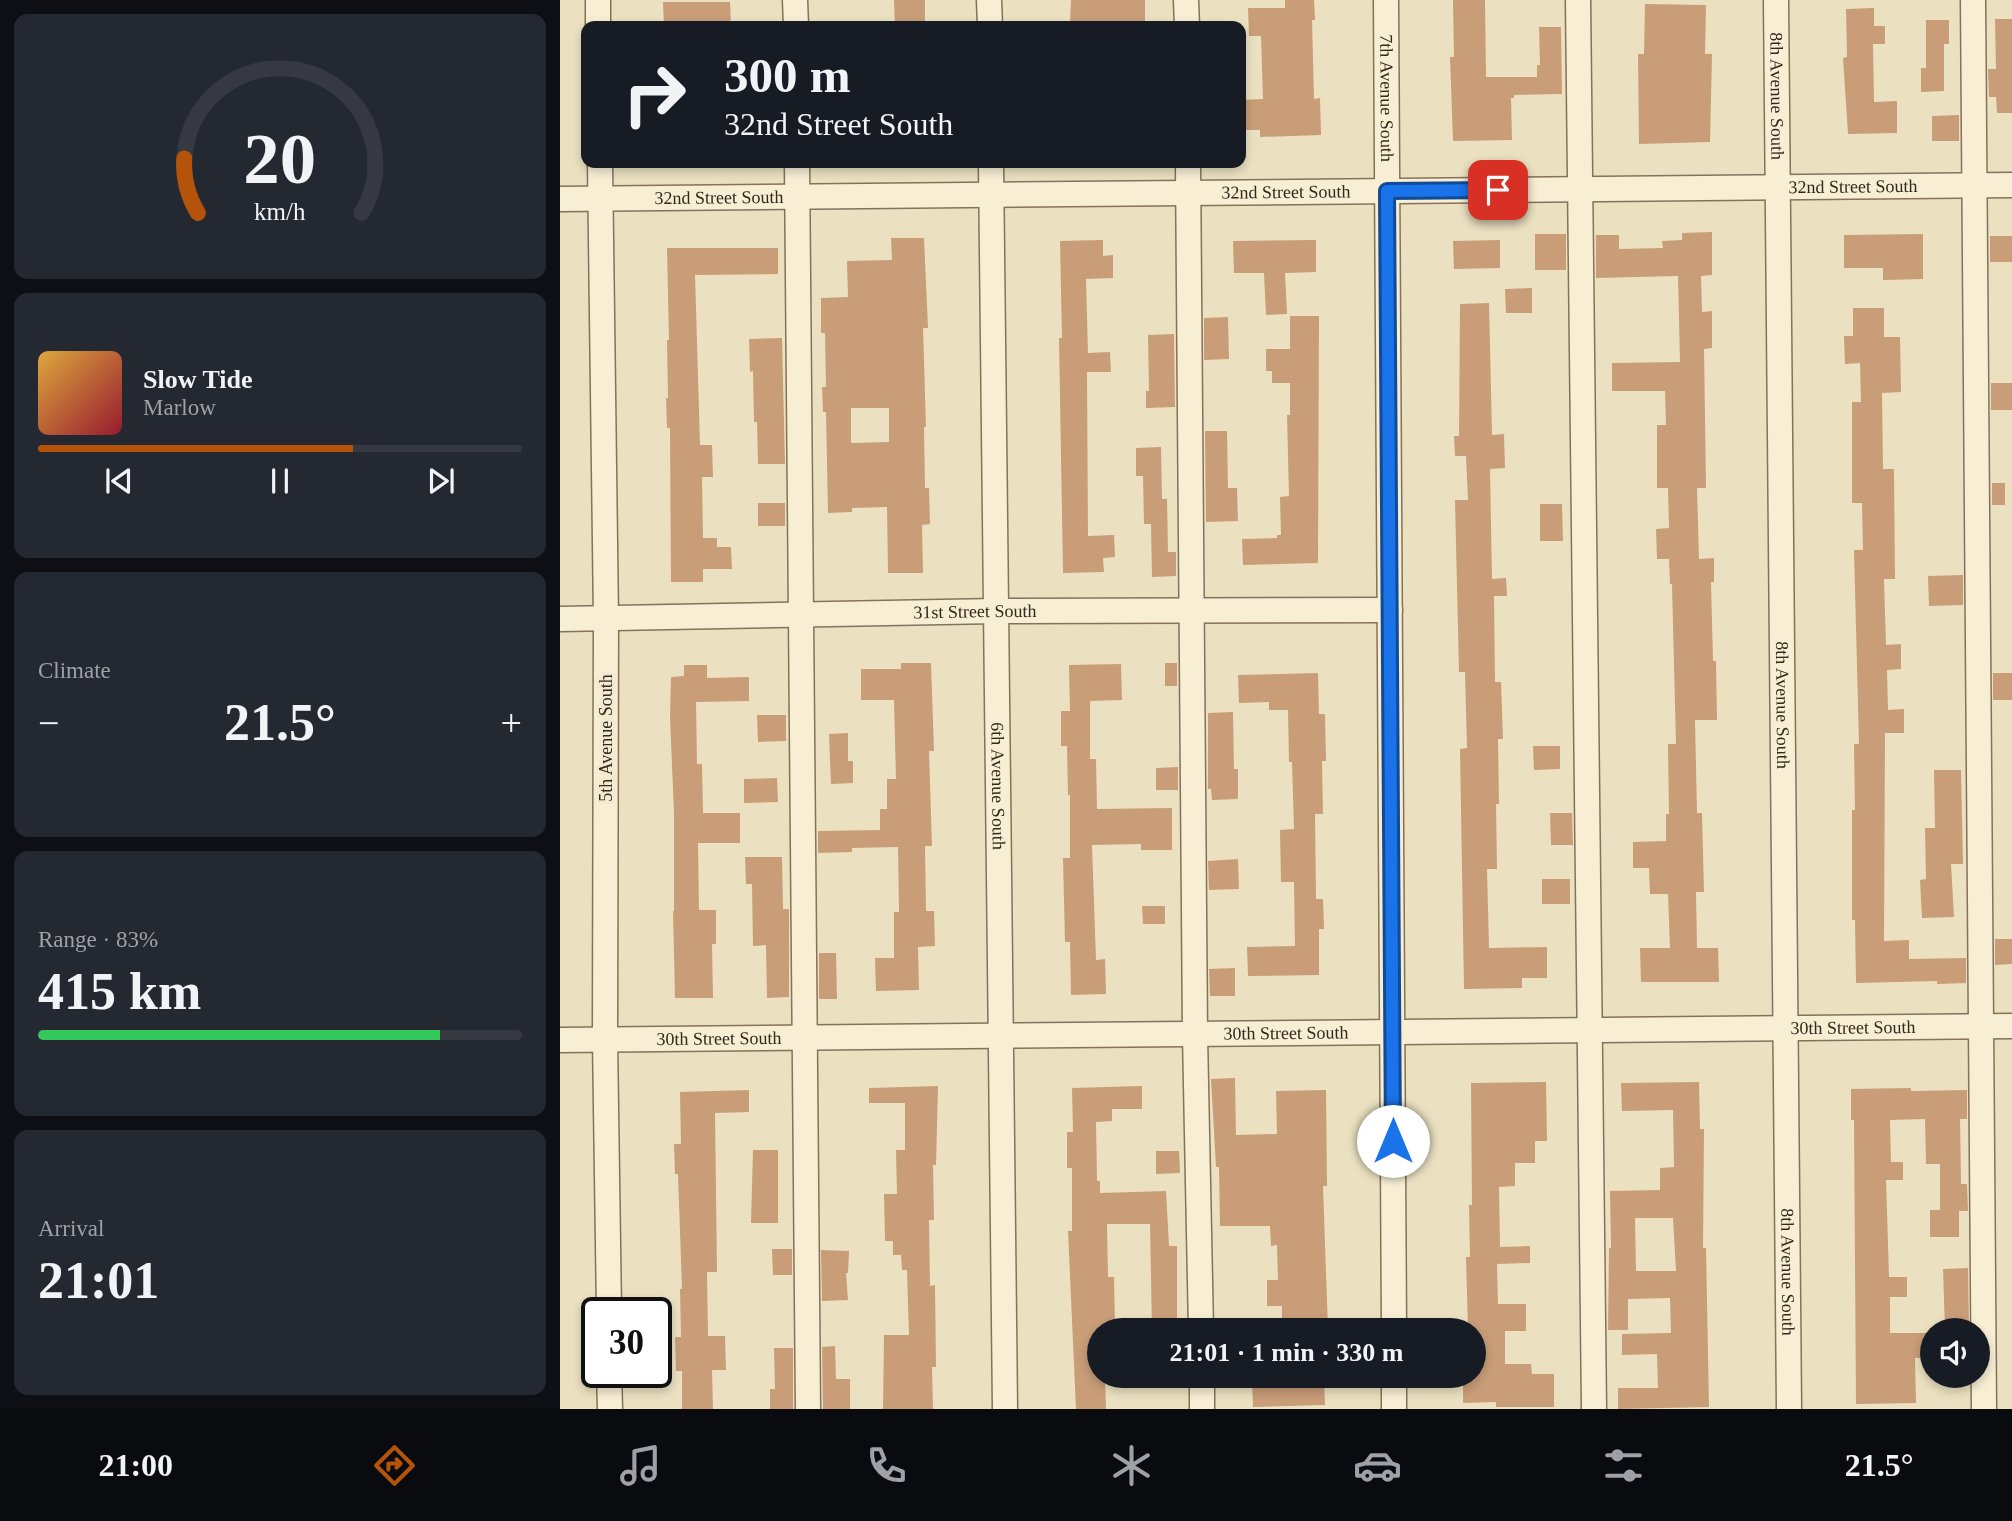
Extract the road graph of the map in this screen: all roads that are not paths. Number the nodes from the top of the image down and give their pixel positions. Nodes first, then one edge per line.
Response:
1 (598, 0) edge
2 (795, 0) edge
3 (989, 0) edge
4 (1186, 0) edge
5 (1386, 0) edge
6 (1578, 0) edge
7 (1776, 0) edge
8 (1973, 0) edge
9 (598, 21) edge
10 (796, 21) edge
11 (990, 21) edge
12 (1187, 21) edge
13 (600, 168) edge
14 (797, 168) edge
15 (991, 168) edge
16 (1188, 168) edge
17 (2012, 185) edge
18 (1974, 186) junction
19 (1779, 188) junction
20 (1580, 190) junction
21 (1387, 191) junction
22 (1188, 193) junction
23 (991, 195) junction
24 (798, 197) junction
25 (560, 199) edge
26 (600, 199) junction
27 (1390, 610) junction
28 (997, 611) junction
29 (1191, 611) junction
30 (800, 615) junction
31 (606, 619) junction
32 (560, 620) edge
33 (1983, 1026) junction
34 (2012, 1026) edge
35 (1786, 1028) junction
36 (1590, 1031) junction
37 (1392, 1034) junction
38 (1195, 1035) junction
39 (1002, 1036) junction
40 (805, 1038) junction
41 (606, 1039) junction
42 (560, 1040) edge
43 (609, 1297) edge
44 (1201, 1318) edge
45 (1394, 1318) edge
46 (609, 1388) edge
47 (1202, 1388) edge
48 (1394, 1388) edge
49 (610, 1409) edge
50 (808, 1409) edge
51 (1005, 1409) edge
52 (1202, 1409) edge
53 (1394, 1409) edge
54 (1594, 1409) edge
55 (1789, 1409) edge
56 (1984, 1409) edge

1 - 9 street
2 - 10 street
3 - 11 street
4 - 12 street
5 - 21 street, 7th Avenue South
6 - 20 street
7 - 19 street, 8th Avenue South
8 - 18 street
13 - 26 street, 5th Avenue South
14 - 24 street
15 - 23 street, 6th Avenue South
16 - 22 street
17 - 18 street, 32nd Street South
18 - 19 street, 32nd Street South
18 - 33 street
19 - 20 street, 32nd Street South
19 - 35 street, 8th Avenue South
20 - 21 street, 32nd Street South
20 - 36 street
21 - 22 street, 32nd Street South
21 - 27 street, 7th Avenue South
22 - 23 street, 32nd Street South
22 - 29 street
23 - 24 street, 32nd Street South
23 - 28 street, 6th Avenue South
24 - 26 street, 32nd Street South
24 - 30 street
25 - 26 street, 32nd Street South
26 - 31 street, 5th Avenue South
27 - 29 street, 31st Street South
27 - 37 street, 7th Avenue South
28 - 29 street, 31st Street South
28 - 30 street, 31st Street South
28 - 39 street, 6th Avenue South
29 - 38 street
30 - 31 street, 31st Street South
30 - 40 street
31 - 32 street, 31st Street South
31 - 41 street, 5th Avenue South
33 - 34 street, 30th Street South
33 - 35 street, 30th Street South
33 - 56 street
35 - 36 street, 30th Street South
35 - 55 street, 8th Avenue South
36 - 37 street, 30th Street South
36 - 54 street
37 - 38 street, 30th Street South
37 - 45 street, 7th Avenue South
38 - 39 street, 30th Street South
38 - 44 street
39 - 40 street, 30th Street South
39 - 51 street, 6th Avenue South
40 - 41 street, 30th Street South
40 - 50 street
41 - 42 street, 30th Street South
41 - 43 street, 5th Avenue South
46 - 49 street
47 - 52 street
48 - 53 street

